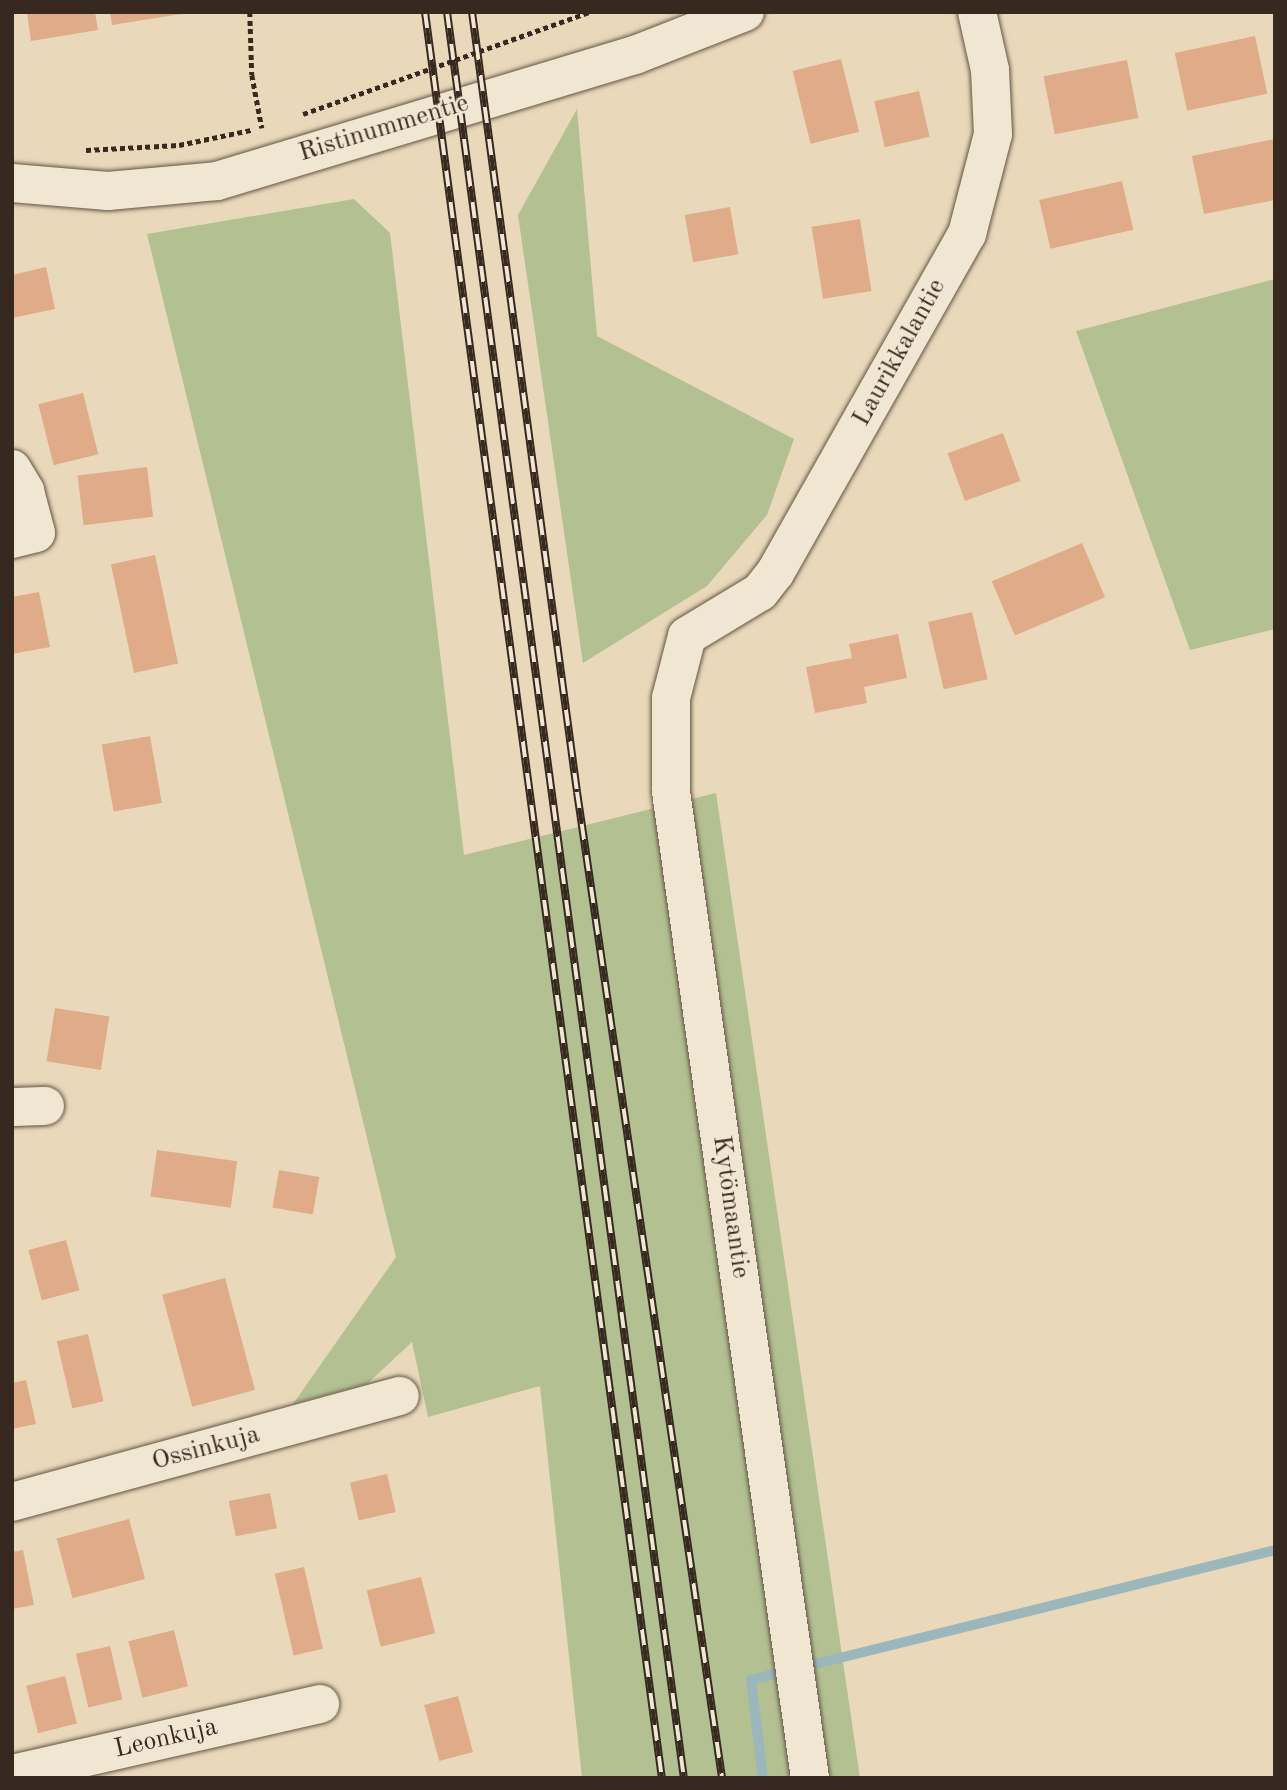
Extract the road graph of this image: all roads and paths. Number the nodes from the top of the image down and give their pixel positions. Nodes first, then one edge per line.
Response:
1 (250, 12) edge
2 (589, 12) edge
3 (745, 12) edge
4 (977, 12) edge
5 (297, 116) dead end
6 (274, 124) dead end
7 (262, 128) junction
8 (73, 151) dead end
9 (12, 183) edge
10 (12, 469) edge
11 (24, 536) edge
12 (687, 636) joint
13 (400, 1396) dead end
14 (12, 1502) edge
15 (320, 1704) dead end
16 (12, 1774) edge
17 (810, 1778) edge

1 - 7 path
2 - 5 path
3 - 9 street, Ristinummentie
4 - 12 street, Laurikkalantie
6 - 7 path
7 - 8 path
10 - 11 street
12 - 17 street, Kytömaantie
13 - 14 street, Ossinkuja
15 - 16 street, Leonkuja

